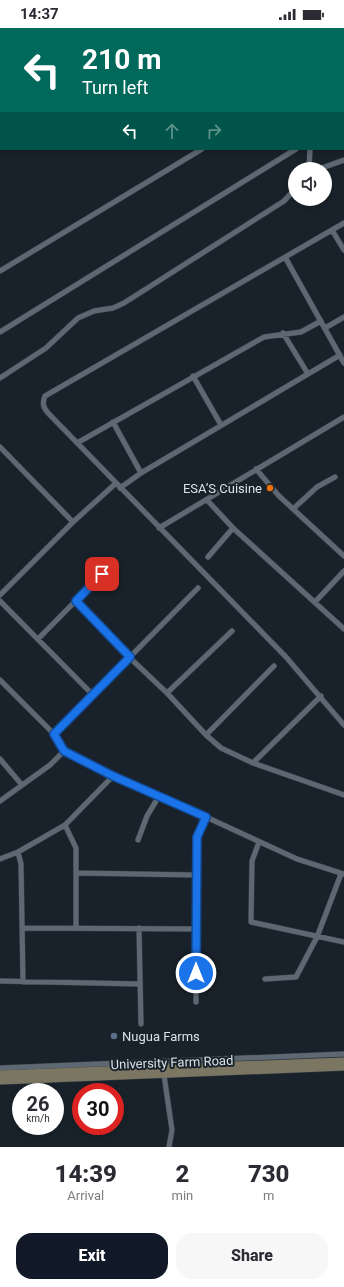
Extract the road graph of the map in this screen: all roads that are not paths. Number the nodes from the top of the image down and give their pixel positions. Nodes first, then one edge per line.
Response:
1 (200, 150) edge
2 (294, 150) edge
3 (310, 150) edge
4 (344, 160) edge
5 (309, 162) edge
6 (332, 164) edge
7 (288, 197) edge
8 (344, 223) edge
9 (332, 230) junction
10 (344, 250) edge
11 (286, 257) junction
12 (0, 271) edge
13 (344, 317) edge
14 (321, 321) junction
15 (325, 328) junction
16 (0, 332) edge
17 (284, 333) junction
18 (340, 355) junction
19 (344, 362) edge
20 (308, 374) junction
21 (193, 376) junction
22 (0, 378) edge
23 (344, 417) edge
24 (113, 422) junction
25 (221, 425) junction
26 (77, 444) junction
27 (0, 447) edge
28 (256, 469) junction
29 (141, 473) junction
30 (335, 477) dead end
31 (115, 484) junction
32 (120, 488) junction
33 (207, 500) junction
34 (293, 509) junction
35 (73, 522) junction
36 (159, 528) junction
37 (234, 528) junction
38 (344, 556) edge
39 (208, 557) dead end
40 (111, 565) dead end
41 (344, 571) edge
42 (198, 588) dead end
43 (0, 594) edge
44 (0, 601) edge
45 (76, 601) junction
46 (315, 602) junction
47 (344, 630) edge
48 (232, 631) dead end
49 (38, 639) junction
50 (130, 657) junction
51 (274, 666) dead end
52 (0, 680) edge
53 (167, 693) junction
54 (93, 695) junction
55 (321, 696) junction
56 (344, 725) edge
57 (54, 734) junction
58 (206, 735) junction
59 (64, 751) junction
60 (0, 759) edge
61 (253, 763) junction
62 (113, 776) junction
63 (22, 785) junction
64 (344, 795) edge
65 (159, 796) junction
66 (0, 800) edge
67 (206, 817) junction
68 (65, 825) junction
69 (138, 840) dead end
70 (259, 842) junction
71 (18, 852) junction
72 (0, 859) edge
73 (77, 873) junction
74 (343, 874) edge
75 (196, 875) junction
76 (22, 928) junction
77 (76, 928) junction
78 (139, 928) junction
79 (196, 929) junction
80 (317, 937) junction
81 (344, 942) edge
82 (265, 979) dead end
83 (0, 982) edge
84 (23, 982) junction
85 (140, 984) junction
86 (196, 1002) dead end
87 (141, 1024) dead end
88 (344, 1054) edge
89 (344, 1060) edge
90 (344, 1067) edge
91 (0, 1068) edge
92 (0, 1074) edge
93 (164, 1075) junction
94 (0, 1082) edge
95 (169, 1147) edge

1 - 12 street
2 - 16 street
3 - 5 street
4 - 6 street
7 - 22 street
8 - 9 street
9 - 10 street
9 - 11 street
11 - 14 street
11 - 26 street
13 - 15 street
14 - 15 street
14 - 17 street
15 - 18 street
17 - 20 street
17 - 21 street
18 - 19 street
18 - 20 street
20 - 25 street
21 - 24 street
21 - 25 street
23 - 28 street
24 - 26 street
24 - 29 street
25 - 29 street
26 - 31 street
27 - 35 street
28 - 33 street
28 - 34 street
29 - 32 street
30 - 34 street
31 - 32 street
31 - 35 street
32 - 36 street
33 - 36 street
33 - 37 street
34 - 38 street
35 - 43 street
36 - 55 street
37 - 39 street
37 - 46 street
40 - 45 street
41 - 46 street
42 - 50 street
44 - 49 street
45 - 49 street
45 - 50 street
46 - 47 street
48 - 53 street
49 - 54 street
50 - 53 street
50 - 54 street
51 - 58 street
52 - 57 street
53 - 58 street
54 - 57 street
55 - 56 street
55 - 61 street
57 - 59 street
58 - 61 street
59 - 62 street
59 - 63 street
60 - 63 street
61 - 64 street
62 - 65 street
62 - 68 street
63 - 66 street
65 - 67 street
65 - 69 street
67 - 70 street
67 - 75 street
68 - 71 street
68 - 73 street
70 - 74 street
70 - 80 street
71 - 72 street
71 - 76 street
73 - 75 street
73 - 77 street
74 - 80 street
75 - 79 street
76 - 77 street
76 - 84 street
77 - 78 street
78 - 79 street
78 - 85 street
79 - 86 street
80 - 81 street
80 - 82 street
83 - 84 street
84 - 85 street
85 - 87 street
88 - 91 street
89 - 92 street, University Farm Road
90 - 93 street, University Farm Road
93 - 94 street, University Farm Road
93 - 95 street

